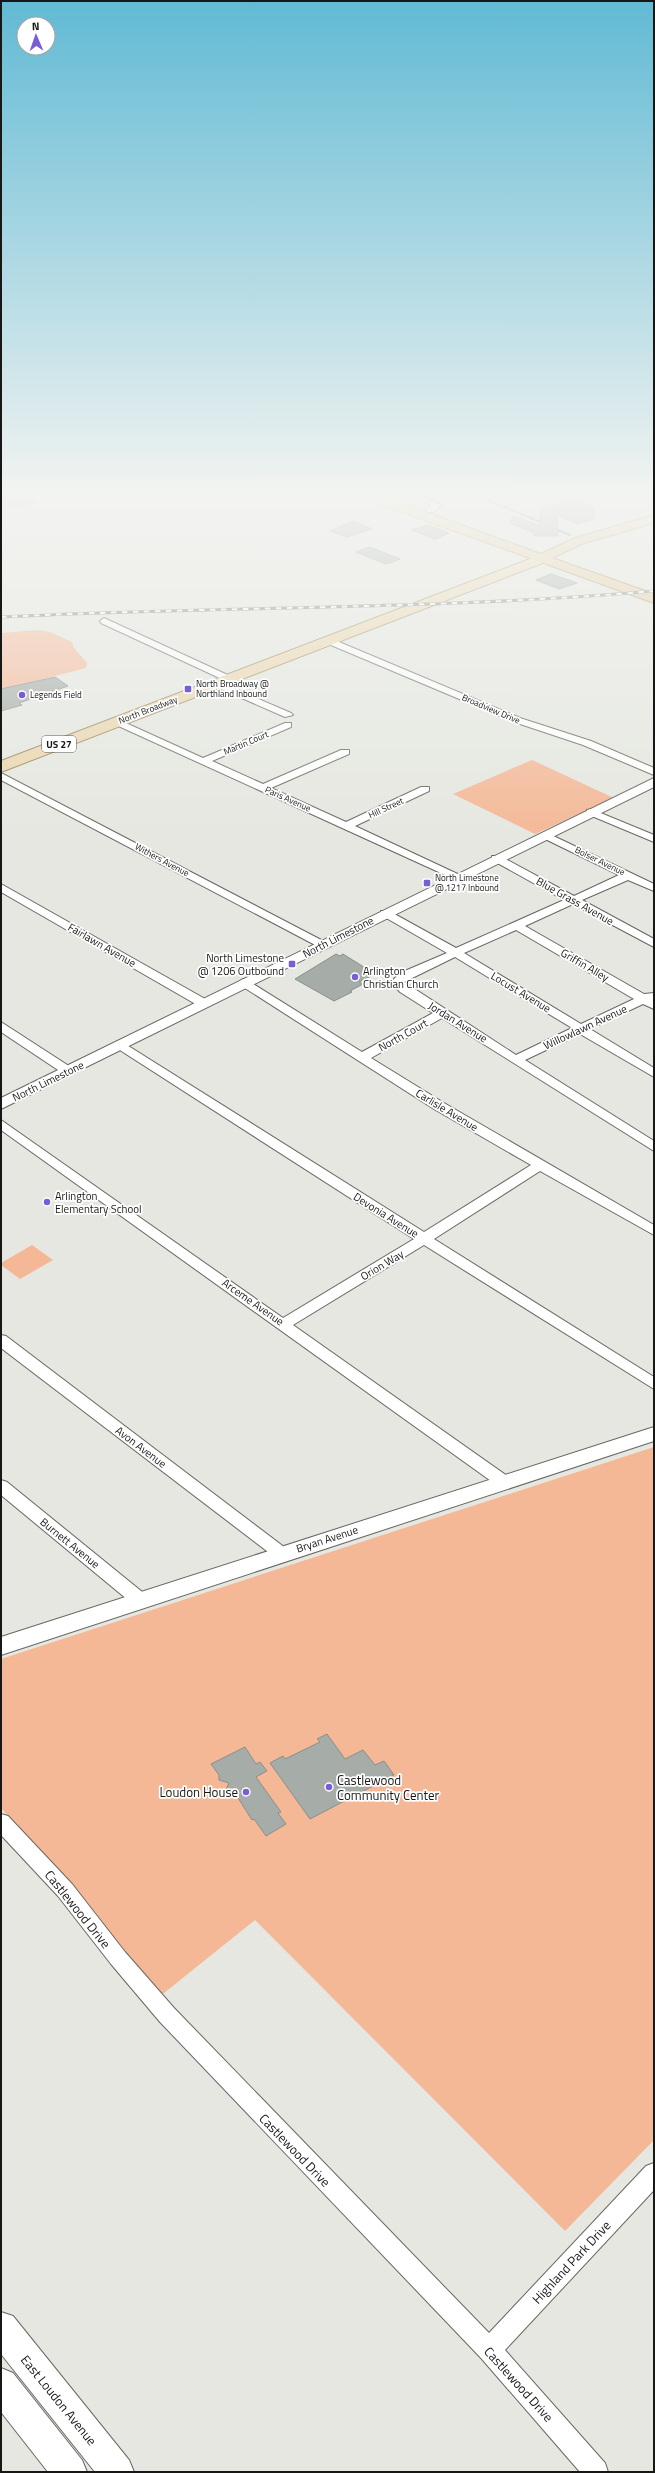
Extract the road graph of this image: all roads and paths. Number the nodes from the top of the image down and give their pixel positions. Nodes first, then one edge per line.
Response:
1 (417, 607) edge
2 (104, 621) dead end
3 (329, 641) junction
4 (223, 682) junction
5 (288, 715) dead end
6 (117, 722) junction
7 (288, 726) dead end
8 (345, 752) dead end
9 (204, 761) junction
10 (1, 767) edge
11 (654, 772) edge
12 (1, 776) edge
13 (654, 782) edge
14 (263, 788) junction
15 (425, 789) dead end
16 (591, 812) junction
17 (347, 826) junction
18 (545, 835) junction
19 (654, 839) edge
20 (496, 858) junction
21 (629, 875) junction
22 (458, 877) junction
23 (1, 887) edge
24 (654, 888) edge
25 (574, 901) junction
26 (385, 913) junction
27 (516, 925) junction
28 (654, 944) edge
29 (323, 945) junction
30 (456, 953) junction
31 (243, 983) junction
32 (651, 1000) edge
33 (203, 1003) junction
34 (442, 1013) junction
35 (1, 1026) edge
36 (580, 1028) junction
37 (118, 1045) junction
38 (363, 1057) junction
39 (517, 1059) junction
40 (68, 1072) junction
41 (654, 1074) edge
42 (1, 1104) edge
43 (1, 1124) edge
44 (654, 1147) edge
45 (540, 1165) junction
46 (654, 1231) edge
47 (424, 1239) junction
48 (284, 1324) junction
49 (1, 1340) edge
50 (654, 1384) edge
51 (654, 1434) edge
52 (504, 1482) junction
53 (1, 1486) edge
54 (282, 1554) junction
55 (140, 1600) junction
56 (1, 1646) edge
57 (1, 1822) edge
58 (654, 2174) edge
59 (1, 2328) edge
60 (489, 2350) junction
61 (1, 2385) edge
62 (82, 2429) junction
63 (62, 2462) edge
64 (117, 2472) edge
65 (596, 2472) edge

1 - 3 main road, North Broadway / US 27
2 - 4 street
3 - 4 main road, North Broadway / US 27
3 - 11 street, Broadview Drive
4 - 5 street
4 - 6 main road, North Broadway / US 27
6 - 9 street, Paris Avenue
6 - 10 main road, North Broadway / US 27
7 - 9 street, Martin Court
8 - 14 street
9 - 14 street, Paris Avenue
12 - 29 street, Withers Avenue
13 - 16 street, North Limestone
14 - 17 street, Paris Avenue
15 - 17 street, Hill Street
16 - 18 street, North Limestone
16 - 19 street
17 - 22 street, Paris Avenue
18 - 20 street, North Limestone
18 - 21 street, Bolser Avenue
20 - 22 street, North Limestone
20 - 25 street, Blue Grass Avenue
21 - 24 street, Bolser Avenue
21 - 25 street, Jordan Avenue
22 - 26 street, North Limestone
23 - 33 street, Fairlawn Avenue
25 - 27 street, Jordan Avenue
25 - 28 street, Blue Grass Avenue
26 - 29 street, North Limestone
26 - 30 street, Locust Avenue
27 - 30 street, Jordan Avenue
27 - 32 street, Griffin Alley
29 - 31 street, North Limestone
30 - 34 street, Jordan Avenue
30 - 36 street, Locust Avenue
31 - 33 street, North Limestone
31 - 38 street, Carlisle Avenue
32 - 36 street, Willowlawn Avenue
33 - 37 street, North Limestone
34 - 38 street, North Court
34 - 39 street, Jordan Avenue
35 - 40 street
36 - 39 street, Willowlawn Avenue
36 - 41 street, Locust Avenue
37 - 40 street, North Limestone
37 - 47 street, Devonia Avenue
38 - 45 street, Carlisle Avenue
39 - 44 street, Jordan Avenue
40 - 42 street, North Limestone
43 - 48 street, Arceme Avenue
45 - 46 street, Carlisle Avenue
45 - 47 street, Orion Way
47 - 48 street, Orion Way
47 - 50 street, Devonia Avenue
48 - 52 street, Arceme Avenue
49 - 54 street, Avon Avenue
51 - 52 street, Bryan Avenue
52 - 54 street, Bryan Avenue
53 - 55 street, Burnett Avenue
54 - 55 street, Bryan Avenue
55 - 56 street, Bryan Avenue
57 - 60 street, Castlewood Drive
58 - 60 street, Highland Park Drive
59 - 62 main road, East Loudon Avenue
60 - 65 street, Castlewood Drive
61 - 63 main road
62 - 63 street
62 - 64 main road, East Loudon Avenue

